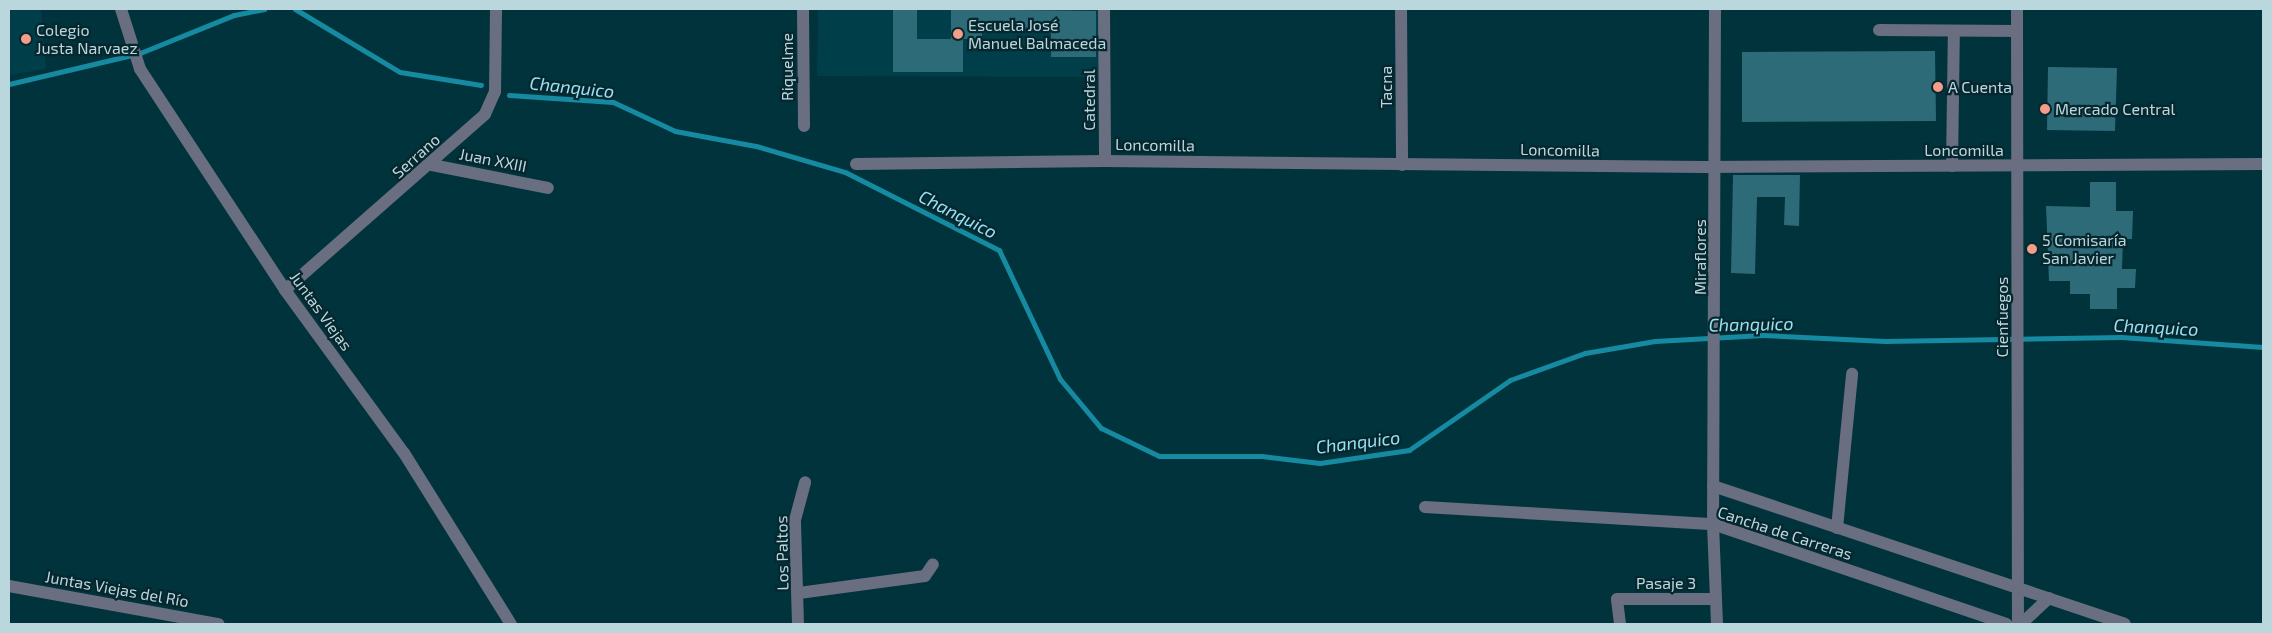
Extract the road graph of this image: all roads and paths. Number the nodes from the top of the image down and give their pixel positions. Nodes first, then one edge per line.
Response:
1 (121, 9) edge
2 (496, 9) edge
3 (803, 9) edge
4 (1104, 9) edge
5 (1401, 9) edge
6 (1715, 9) edge
7 (2017, 9) edge
8 (1879, 30) dead end
9 (1954, 31) junction
10 (2017, 31) junction
11 (804, 126) dead end
12 (1105, 160) junction
13 (856, 164) dead end
14 (2263, 164) edge
15 (432, 165) junction
16 (1402, 165) junction
17 (1952, 166) junction
18 (2017, 166) junction
19 (1716, 167) junction
20 (548, 188) dead end
21 (285, 290) junction
22 (1852, 374) dead end
23 (805, 482) dead end
24 (1713, 486) junction
25 (1425, 507) dead end
26 (1712, 524) junction
27 (1837, 528) junction
28 (933, 564) dead end
29 (9, 586) edge
30 (2017, 587) junction
31 (799, 593) junction
32 (1716, 598) junction
33 (2049, 598) junction
34 (219, 624) edge
35 (510, 624) edge
36 (798, 624) edge
37 (1620, 624) edge
38 (1717, 624) edge
39 (2006, 624) edge
40 (2020, 624) edge
41 (2125, 624) edge

1 - 21 street, Juntas Viejas
2 - 15 street, Serrano
3 - 11 street, Riquelme
4 - 12 street, Catedral
5 - 16 street, Tacna
6 - 19 street, Miraflores
7 - 10 street, Cienfuegos
8 - 9 street
9 - 10 street
9 - 17 street
10 - 18 street, Cienfuegos
12 - 13 street, Loncomilla
12 - 16 street, Loncomilla
14 - 18 street, Loncomilla
15 - 20 street, Juan XXIII
15 - 21 street, Serrano
16 - 19 street, Loncomilla
17 - 18 street, Loncomilla
17 - 19 street, Loncomilla
18 - 30 street, Cienfuegos
19 - 24 street, Miraflores
21 - 35 street, Juntas Viejas
22 - 27 street
23 - 31 street, Los Paltos
24 - 26 street, Miraflores
24 - 27 street, Cancha de Carreras
25 - 26 street, Cancha de Carreras
26 - 32 street, Miraflores
26 - 39 street, Cancha de Carreras
27 - 30 street, Cancha de Carreras
28 - 31 street
29 - 34 street, Juntas Viejas del Río
30 - 33 street, Cancha de Carreras
30 - 40 street, Cienfuegos
31 - 36 street, Los Paltos
32 - 37 street, Pasaje 3
32 - 38 street, Miraflores
33 - 40 street
33 - 41 street, Cancha de Carreras

